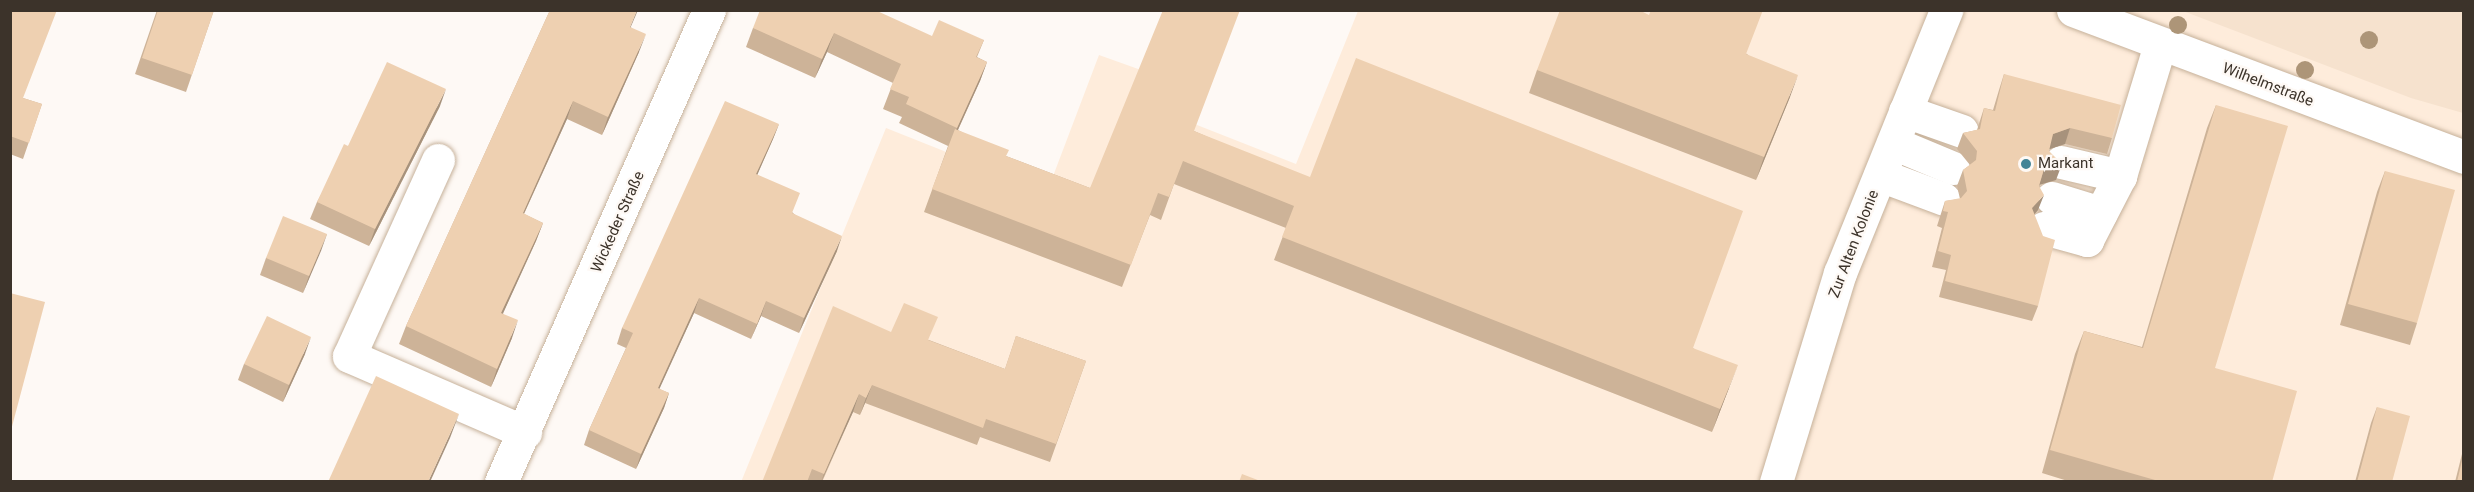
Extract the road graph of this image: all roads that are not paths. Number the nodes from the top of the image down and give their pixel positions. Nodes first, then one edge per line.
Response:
1 (709, 10) edge
2 (1946, 10) edge
3 (2073, 10) edge
4 (2160, 44) junction
5 (1905, 111) junction
6 (1962, 131) edge
7 (1893, 143) junction
8 (2463, 157) edge
9 (438, 160) dead end
10 (2061, 162) edge
11 (1953, 168) dead end
12 (1880, 175) junction
13 (2120, 176) junction
14 (1944, 200) edge
15 (2048, 213) dead end
16 (525, 432) junction
17 (501, 482) edge
18 (1776, 482) edge

1 - 16 street, Wickeder Straße
2 - 5 street, Zur Alten Kolonie
3 - 4 street, Wilhelmstraße
4 - 8 street, Wilhelmstraße
4 - 13 street
5 - 6 street
5 - 7 street, Zur Alten Kolonie
7 - 11 street
7 - 12 street, Zur Alten Kolonie
9 - 16 street
10 - 13 street
12 - 14 street
12 - 18 street, Zur Alten Kolonie
13 - 15 street
16 - 17 street, Wickeder Straße

